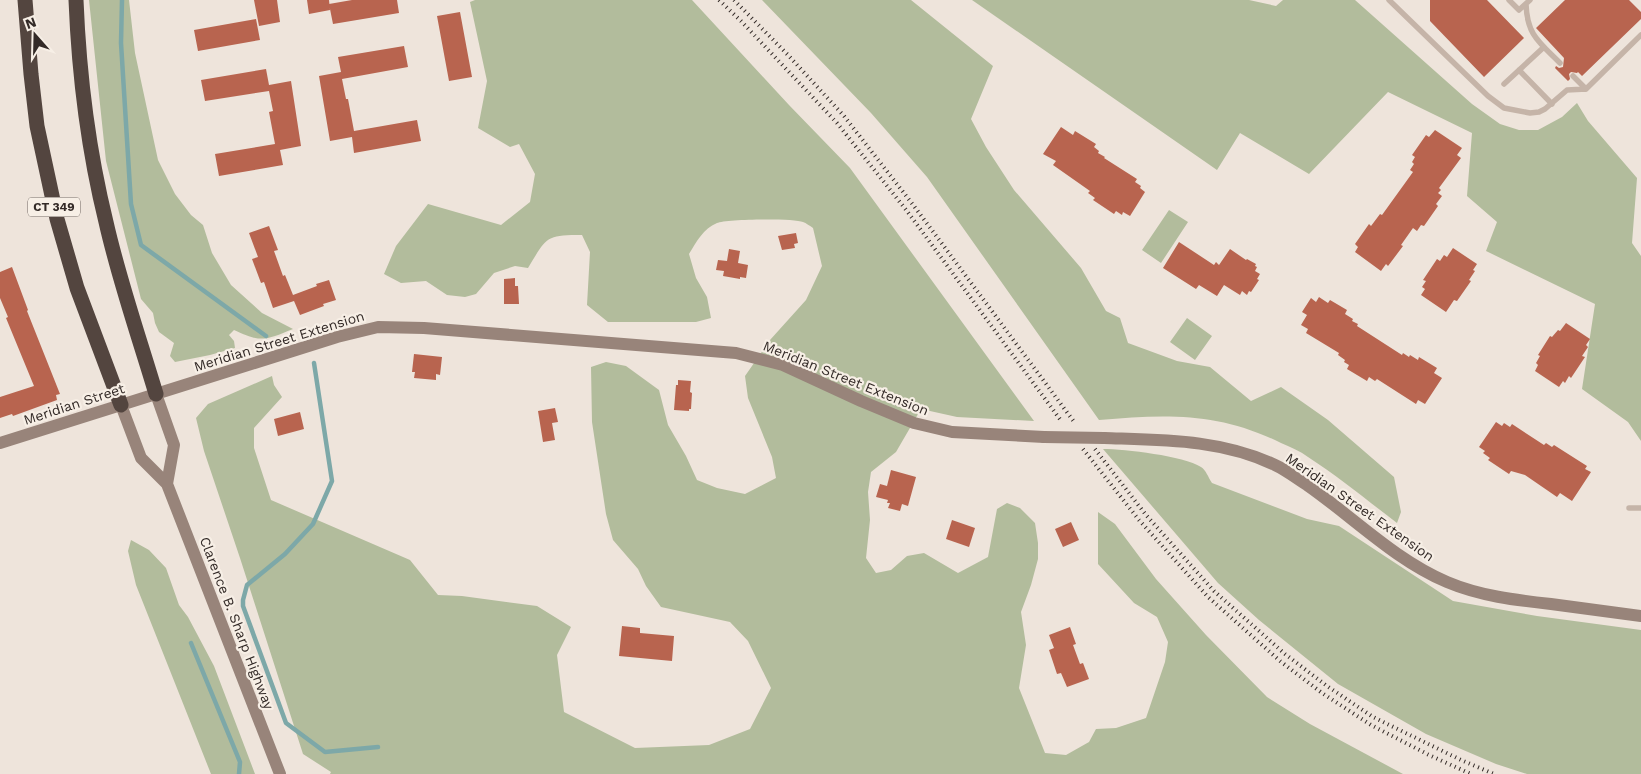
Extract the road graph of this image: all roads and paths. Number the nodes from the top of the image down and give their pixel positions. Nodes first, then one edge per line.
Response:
1 (25, 0) edge
2 (76, 0) edge
3 (1389, 0) edge
4 (1509, 0) edge
5 (1528, 2) edge
6 (1641, 34) edge
7 (1544, 47) junction
8 (1560, 63) dead end
9 (1519, 70) junction
10 (1573, 76) dead end
11 (1504, 84) dead end
12 (1586, 89) junction
13 (1552, 104) junction
14 (156, 394) junction
15 (121, 405) junction
16 (0, 443) edge
17 (167, 484) junction
18 (1629, 508) dead end
19 (1641, 508) edge
20 (1641, 616) edge
21 (280, 774) edge

1 - 15 highway, CT 349
2 - 14 highway, CT 349
3 - 13 lane
4 - 5 lane
5 - 7 lane
6 - 12 lane
7 - 8 lane
7 - 9 lane
9 - 11 lane
9 - 13 lane
10 - 12 lane
12 - 13 lane
14 - 15 street, Meridian Street
14 - 17 street, CT 349
14 - 20 street, Meridian Street Extension, bridge
15 - 16 street, Meridian Street
15 - 17 street, Clarence B. Sharp Highway / CT 349
17 - 21 street, Clarence B. Sharp Highway / CT 349
18 - 19 lane

